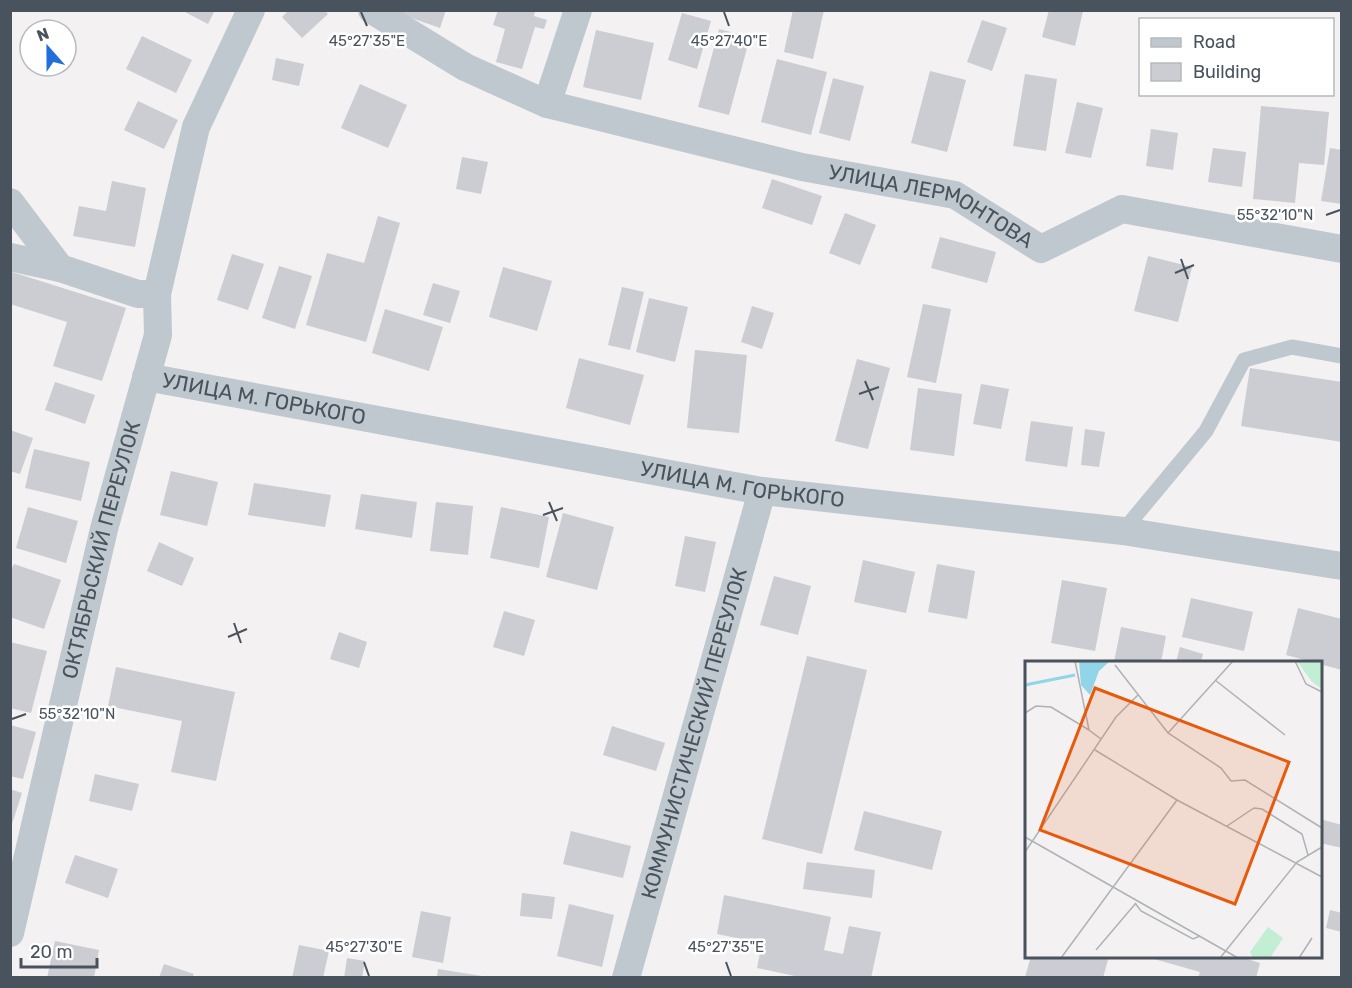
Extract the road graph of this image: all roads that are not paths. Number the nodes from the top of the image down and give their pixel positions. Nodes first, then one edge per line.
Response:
1 (250, 10) edge
2 (372, 10) edge
3 (578, 10) edge
4 (547, 104) junction
5 (10, 202) edge
6 (1341, 249) edge
7 (10, 257) edge
8 (60, 268) junction
9 (157, 294) junction
10 (1341, 356) edge
11 (146, 377) junction
12 (762, 491) junction
13 (1123, 531) junction
14 (1341, 566) edge
15 (10, 933) edge
16 (626, 978) edge

1 - 9 street
2 - 4 street, УЛИЦА ЛЕРМОНТОВА
3 - 4 street
4 - 6 street, УЛИЦА ЛЕРМОНТОВА
5 - 8 street
7 - 8 street
8 - 9 street
9 - 11 street, ОКТЯБРЬСКИЙ ПЕРЕУЛОК
10 - 13 lane
11 - 12 street, УЛИЦА М. ГОРЬКОГО
11 - 15 street, ОКТЯБРЬСКИЙ ПЕРЕУЛОК
12 - 13 street, УЛИЦА М. ГОРЬКОГО
12 - 16 street, КОММУНИСТИЧЕСКИЙ ПЕРЕУЛОК
13 - 14 street, УЛИЦА М. ГОРЬКОГО

